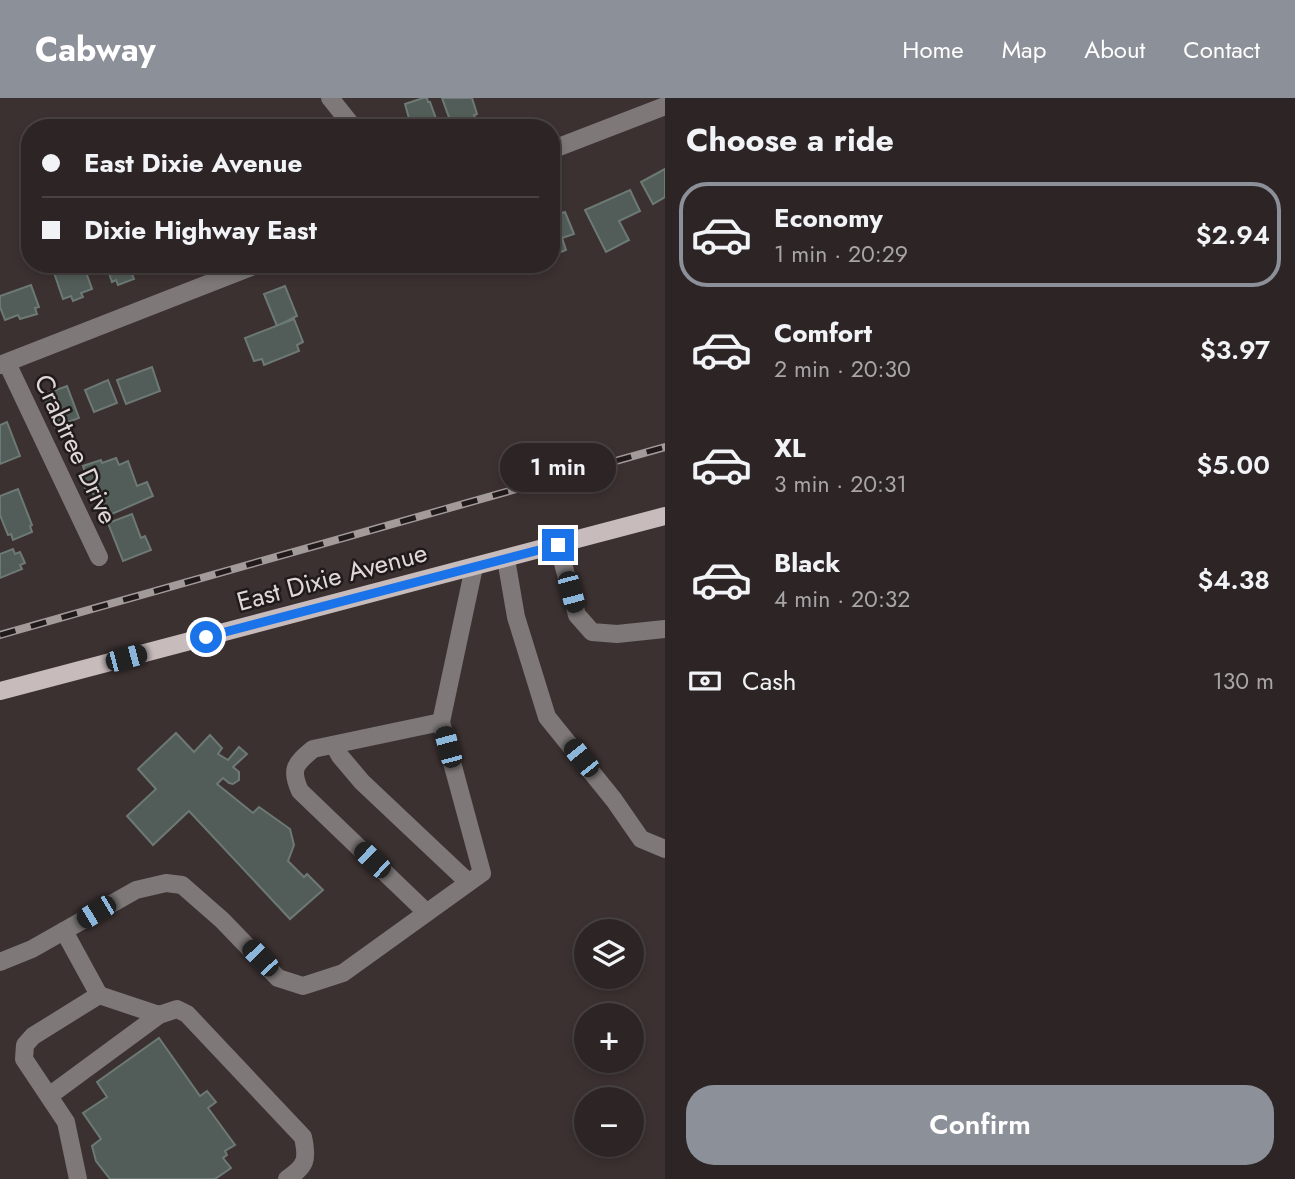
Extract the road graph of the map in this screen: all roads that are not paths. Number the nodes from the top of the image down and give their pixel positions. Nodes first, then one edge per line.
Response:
1 (330, 98) edge
2 (665, 106) edge
3 (347, 119) edge
4 (560, 147) edge
5 (237, 273) edge
6 (3, 364) edge
7 (665, 516) edge
8 (558, 545) junction
9 (99, 557) dead end
10 (506, 558) junction
11 (474, 567) junction
12 (665, 629) edge
13 (0, 691) edge
14 (441, 722) junction
15 (334, 745) junction
16 (665, 849) edge
17 (468, 882) junction
18 (426, 912) junction
19 (64, 931) junction
20 (0, 962) edge
21 (99, 995) junction
22 (159, 1015) junction
23 (49, 1096) junction
24 (78, 1179) edge
25 (287, 1179) edge

1 - 3 street
2 - 4 street
5 - 6 street
6 - 9 street, Crabtree Drive
7 - 8 main road
8 - 10 main road, East Dixie Avenue
8 - 12 street
10 - 11 main road, East Dixie Avenue
10 - 16 street
11 - 13 main road, East Dixie Avenue
11 - 14 street
14 - 15 street
14 - 17 street
15 - 17 street
15 - 18 street
17 - 18 street
18 - 19 street
19 - 20 street
19 - 21 street
21 - 22 street
21 - 23 street
22 - 23 street
22 - 25 street
23 - 24 street

